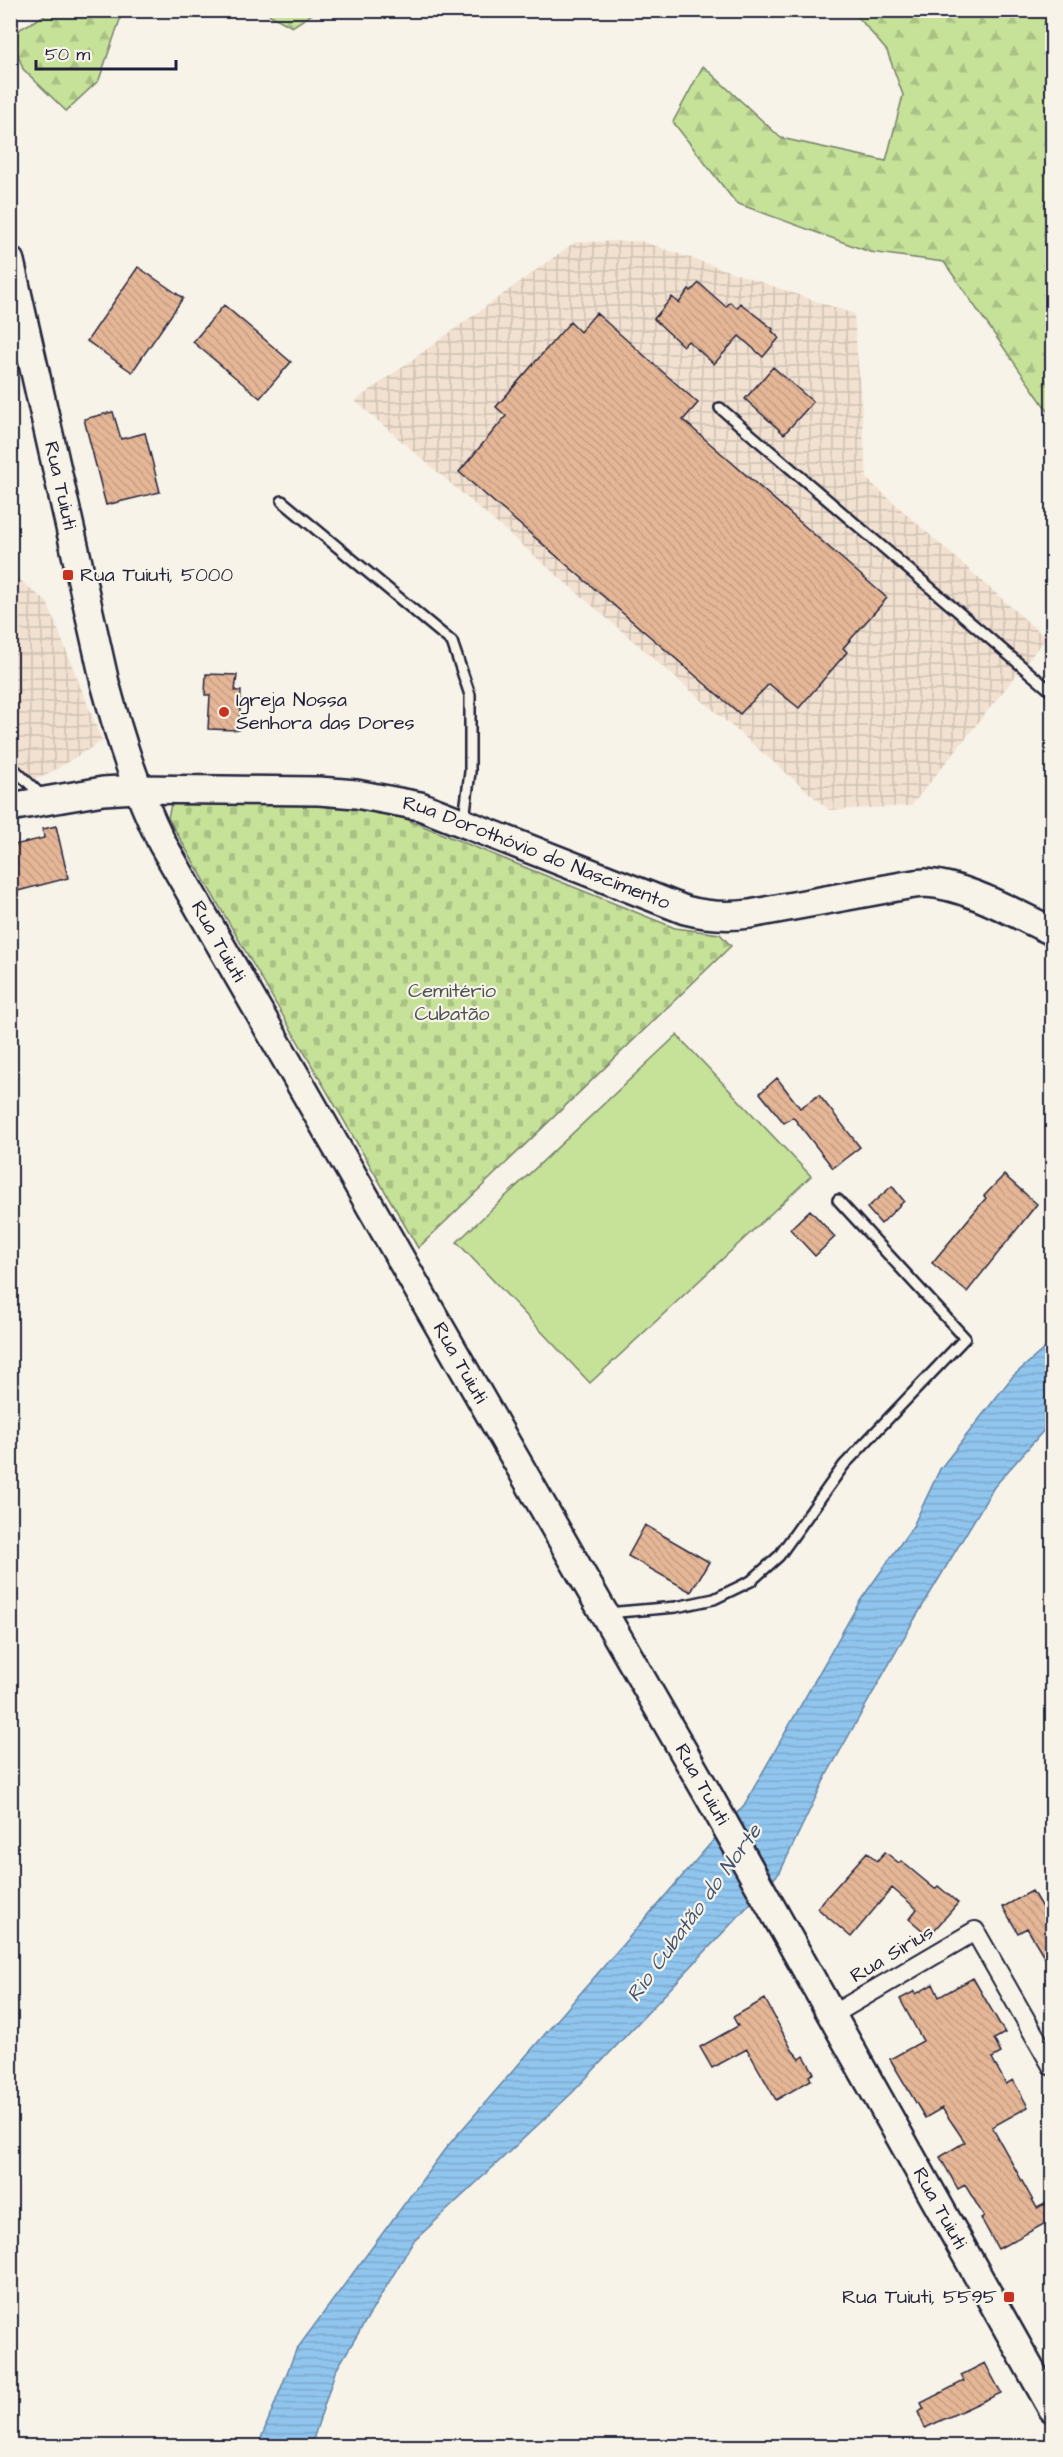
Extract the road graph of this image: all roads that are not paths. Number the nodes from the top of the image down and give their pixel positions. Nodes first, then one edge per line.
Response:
1 (10, 261) edge
2 (720, 408) dead end
3 (282, 501) dead end
4 (1053, 692) edge
5 (10, 765) edge
6 (136, 789) junction
7 (46, 800) junction
8 (10, 807) edge
9 (464, 822) junction
10 (1053, 931) edge
11 (838, 1200) dead end
12 (605, 1613) junction
13 (832, 2015) junction
14 (1053, 2066) edge
15 (1053, 2408) edge

1 - 6 main road, Rua Tuiuti
2 - 4 lane
3 - 9 lane
5 - 7 lane
6 - 7 main road, Rua Dorothóvio do Nascimento
6 - 9 main road, Rua Dorothóvio do Nascimento
6 - 12 main road, Rua Tuiuti
7 - 8 main road, Rua Dorothóvio do Nascimento
9 - 10 main road, Rua Dorothóvio do Nascimento
11 - 12 lane
12 - 13 main road, Rua Tuiuti
13 - 14 street, Rua Sirius
13 - 15 main road, Rua Tuiuti

